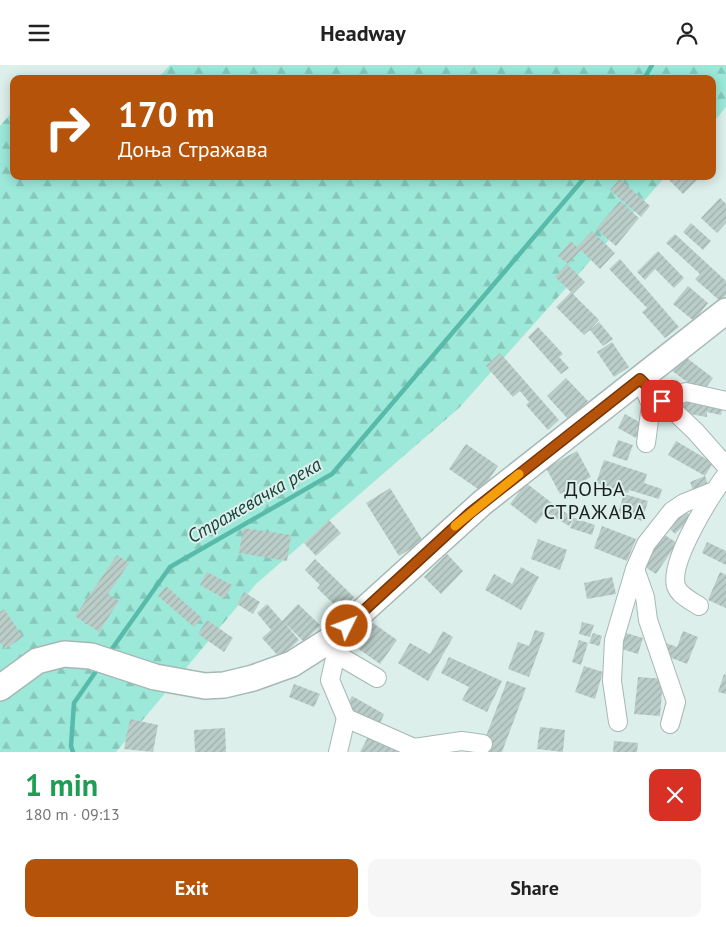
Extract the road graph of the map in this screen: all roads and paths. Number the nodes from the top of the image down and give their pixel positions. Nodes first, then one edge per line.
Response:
1 (726, 311) edge
2 (640, 379) junction
3 (662, 401) junction
4 (726, 401) edge
5 (646, 443) dead end
6 (726, 465) edge
7 (726, 475) edge
8 (714, 491) junction
9 (635, 569) junction
10 (699, 606) dead end
11 (335, 646) junction
12 (378, 678) dead end
13 (0, 687) edge
14 (346, 718) junction
15 (618, 722) dead end
16 (670, 723) dead end
17 (482, 744) dead end
18 (418, 750) edge
19 (338, 752) edge

1 - 2 main road
2 - 3 street
2 - 5 street
2 - 11 main road
3 - 4 street
3 - 6 street
7 - 8 street
8 - 9 street
8 - 10 street
9 - 15 street
9 - 16 street
11 - 12 street
11 - 13 main road
11 - 14 street
14 - 18 street
14 - 19 street
17 - 18 street

